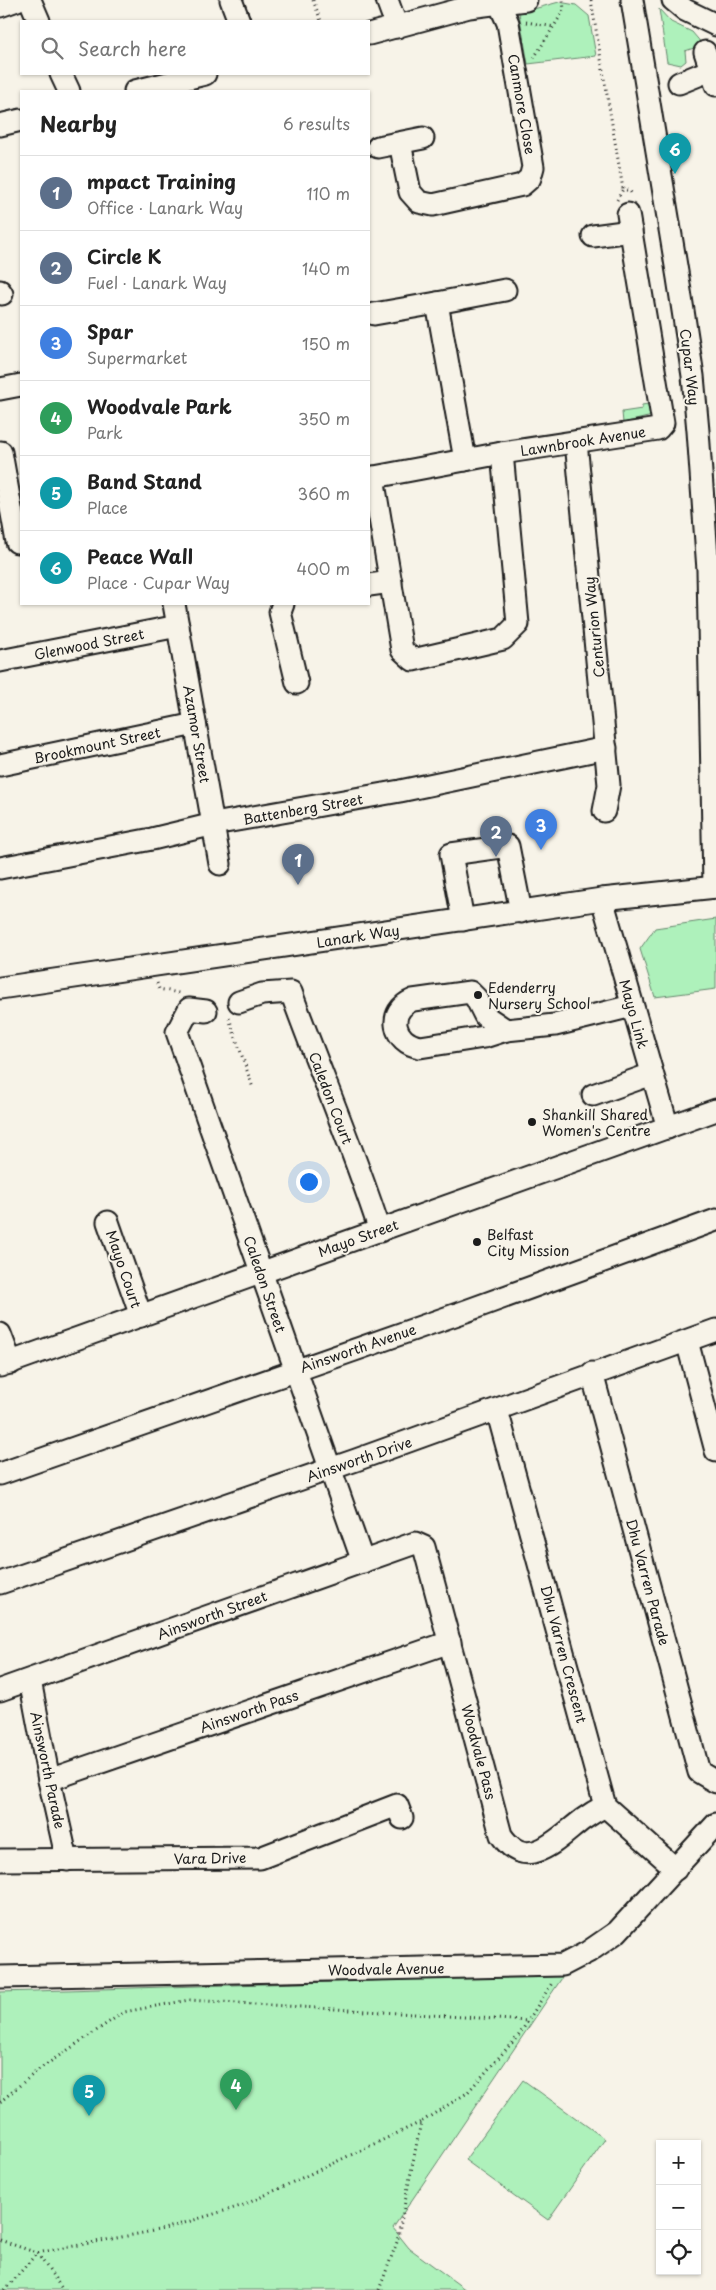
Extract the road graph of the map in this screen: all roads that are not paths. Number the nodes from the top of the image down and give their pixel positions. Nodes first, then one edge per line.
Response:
1 (17, 0) edge
2 (30, 0) edge
3 (231, 0) edge
4 (388, 0) edge
5 (526, 0) edge
6 (632, 0) edge
7 (674, 0) edge
8 (499, 3) junction
9 (0, 6) edge
10 (39, 20) edge
11 (239, 20) edge
12 (716, 25) edge
13 (397, 27) junction
14 (370, 34) edge
15 (711, 69) edge
16 (61, 75) edge
17 (201, 75) edge
18 (680, 83) dead end
19 (68, 90) edge
20 (139, 90) edge
21 (20, 120) edge
22 (0, 125) edge
23 (423, 138) dead end
24 (400, 143) junction
25 (378, 147) dead end
26 (592, 236) dead end
27 (505, 290) dead end
28 (437, 303) junction
29 (374, 314) dead end
30 (20, 385) edge
31 (0, 390) edge
32 (576, 442) junction
33 (0, 452) edge
34 (502, 453) junction
35 (465, 460) junction
36 (371, 478) edge
37 (13, 543) edge
38 (391, 582) junction
39 (370, 585) edge
40 (174, 605) edge
41 (283, 605) edge
42 (178, 626) junction
43 (0, 661) edge
44 (297, 683) dead end
45 (195, 724) junction
46 (606, 748) junction
47 (0, 765) edge
48 (604, 812) dead end
49 (214, 824) junction
50 (220, 864) dead end
51 (0, 868) edge
52 (715, 887) edge
53 (602, 899) junction
54 (521, 912) junction
55 (463, 920) junction
56 (0, 988) edge
57 (193, 1005) road end
58 (632, 1006) junction
59 (234, 1009) road end
60 (485, 1026) dead end
61 (652, 1074) junction
62 (593, 1095) dead end
63 (716, 1110) edge
64 (668, 1128) junction
65 (716, 1220) edge
66 (108, 1222) dead end
67 (380, 1230) junction
68 (261, 1273) junction
69 (141, 1316) junction
70 (716, 1330) edge
71 (0, 1334) edge
72 (687, 1341) junction
73 (5, 1364) edge
74 (296, 1370) junction
75 (592, 1373) junction
76 (497, 1410) junction
77 (716, 1451) edge
78 (330, 1469) junction
79 (0, 1474) edge
80 (424, 1547) joint
81 (363, 1562) junction
82 (0, 1583) edge
83 (450, 1642) junction
84 (30, 1680) junction
85 (0, 1690) edge
86 (48, 1780) junction
87 (716, 1782) edge
88 (605, 1806) junction
89 (402, 1818) dead end
90 (712, 1835) edge
91 (0, 1860) edge
92 (67, 1860) junction
93 (676, 1869) junction
94 (0, 1977) edge

1 - 9 street
2 - 10 street
3 - 11 street
4 - 13 street
5 - 8 street
6 - 52 street, Cupar Way
7 - 12 street
8 - 13 street
8 - 24 street, Canmore Close
13 - 14 street
15 - 18 street
16 - 19 street
17 - 20 street
21 - 22 street
23 - 24 street
24 - 25 street
26 - 32 street, Lawnbrook Avenue
27 - 28 street
28 - 29 street
28 - 35 street
30 - 31 street
32 - 34 street, Lawnbrook Avenue
32 - 46 street, Centurion Way
33 - 37 street
34 - 35 street, Lawnbrook Avenue
34 - 38 street
35 - 36 street, Lawnbrook Avenue
36 - 38 street
38 - 39 street
40 - 42 street, Azamor Street
41 - 44 street
42 - 43 street, Glenwood Street
42 - 45 street, Azamor Street
45 - 47 street, Brookmount Street
45 - 49 street, Azamor Street
46 - 48 street, Centurion Way
46 - 49 street, Battenberg Street
49 - 50 street, Azamor Street
49 - 51 street, Battenberg Street
52 - 53 street, Lanark Way
53 - 54 street, Lanark Way
53 - 58 street, Mayo Link
54 - 55 street, Lanark Way
54 - 55 street
55 - 56 street, Lanark Way
57 - 68 street, Caledon Street
58 - 60 street
58 - 61 street, Mayo Link
59 - 67 street, Caledon Court
61 - 62 street
61 - 64 street, Mayo Link
63 - 64 street, Mayo Street
64 - 67 street, Mayo Street
65 - 74 street, Ainsworth Avenue
66 - 69 street, Mayo Court
67 - 68 street, Mayo Street
68 - 69 street, Mayo Street
68 - 74 street, Caledon Street
69 - 73 street, Mayo Street
70 - 72 street, Ainsworth Drive
71 - 73 street
72 - 75 street, Ainsworth Drive
72 - 77 street
74 - 78 street, Caledon Street
74 - 79 street, Ainsworth Avenue
75 - 76 street, Ainsworth Drive
75 - 87 street, Dhu Varren Parade
76 - 78 street, Ainsworth Drive
76 - 88 street, Dhu Varren Crescent
78 - 81 street, Caledon Street
78 - 82 street, Ainsworth Drive
80 - 81 street, Ainsworth Street
80 - 83 street, Woodvale Pass
81 - 84 street, Ainsworth Street
83 - 86 street, Ainsworth Pass
83 - 88 street, Woodvale Pass
84 - 85 street, Ainsworth Street
84 - 86 street, Ainsworth Parade
86 - 92 street, Ainsworth Parade
88 - 93 street
89 - 92 street, Vara Drive
90 - 93 street, Woodvale Avenue
91 - 92 street, Vara Drive
93 - 94 street, Woodvale Avenue

